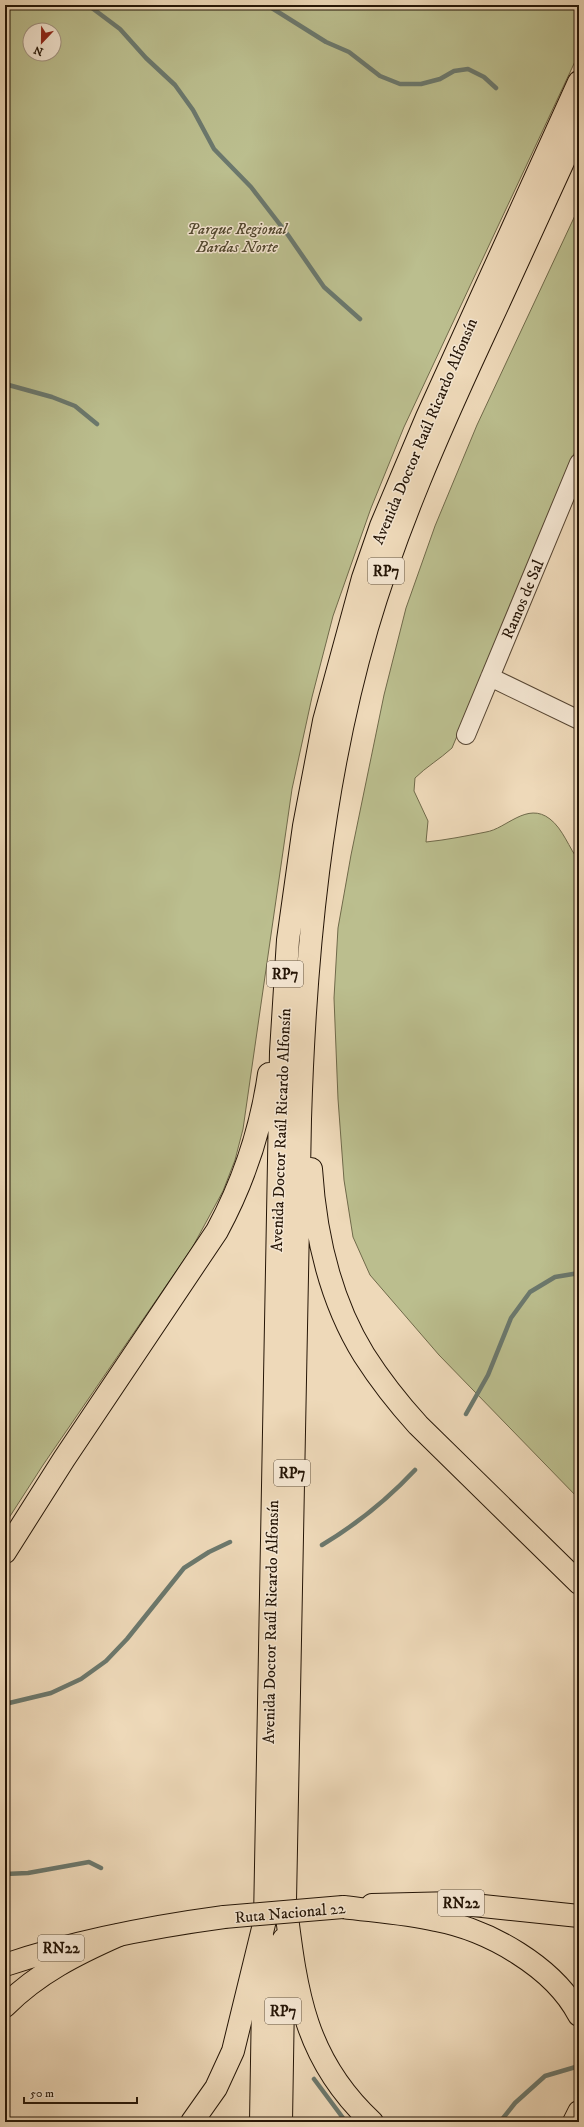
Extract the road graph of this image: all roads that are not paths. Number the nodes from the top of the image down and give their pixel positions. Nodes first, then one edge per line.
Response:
1 (579, 82) edge
2 (579, 127) edge
3 (579, 463) edge
4 (490, 677) junction
5 (579, 720) edge
6 (466, 735) dead end
7 (288, 940) junction
8 (303, 1046) junction
9 (5, 1552) edge
10 (579, 1583) edge
11 (284, 1901) junction
12 (343, 1907) junction
13 (579, 1916) edge
14 (265, 1920) junction
15 (119, 1935) junction
16 (5, 1965) edge
17 (5, 2006) edge
18 (579, 2015) edge
19 (579, 2112) edge
20 (192, 2122) edge
21 (261, 2122) edge
22 (281, 2122) edge
23 (372, 2122) edge
24 (574, 2122) edge

1 - 7 highway, Avenida Doctor Raúl Ricardo Alfonsín / RP7
2 - 8 highway, Avenida Doctor Raúl Ricardo Alfonsín / RP7
3 - 4 street, Ramos de Sal
4 - 5 street
4 - 6 street, Ramos de Sal
7 - 9 highway
7 - 14 highway, Avenida Doctor Raúl Ricardo Alfonsín / RP7
8 - 10 highway
8 - 11 highway, Avenida Doctor Raúl Ricardo Alfonsín / RP7
11 - 22 highway, RP7
11 - 23 highway
12 - 13 highway, Ruta Nacional 22 / RN22
12 - 15 highway, Ruta Nacional 22 / RN22, bridge
12 - 18 highway
14 - 20 highway
14 - 21 highway, RP7
15 - 16 highway, Ruta Nacional 22 / RN22
15 - 17 highway
19 - 24 highway

